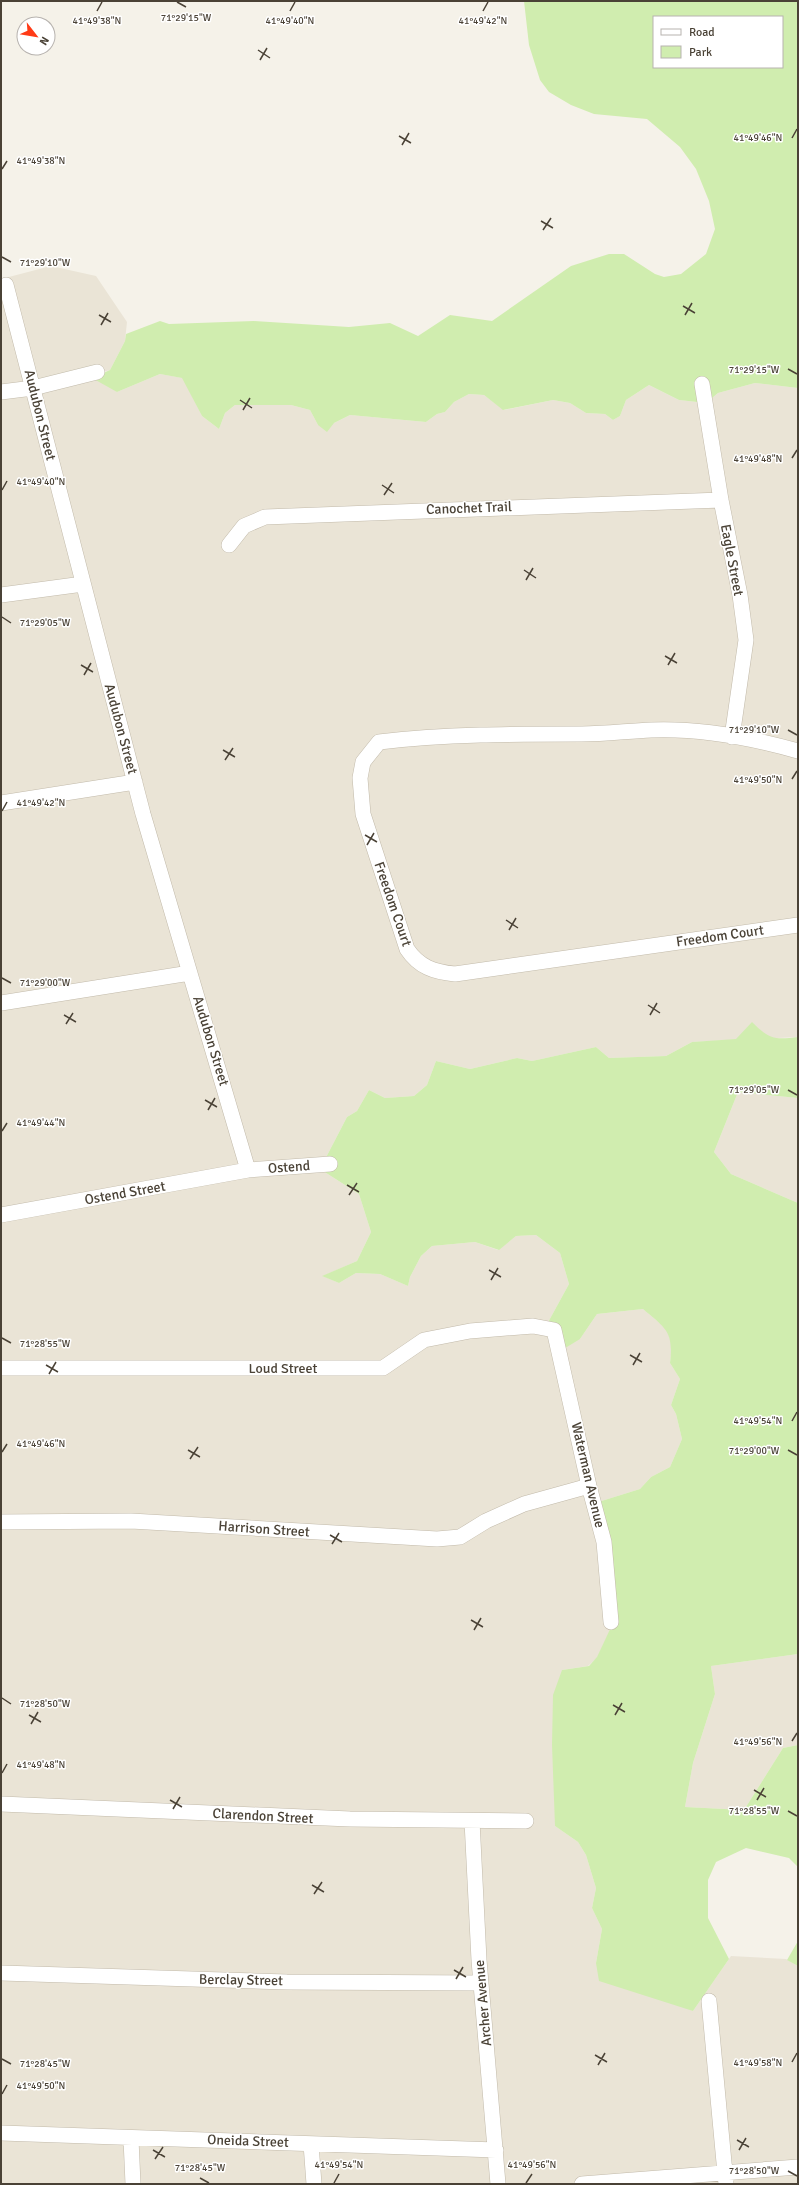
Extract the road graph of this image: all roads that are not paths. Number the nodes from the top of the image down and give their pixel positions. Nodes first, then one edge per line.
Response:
1 (6, 285) dead end
2 (97, 372) dead end
3 (702, 384) dead end
4 (33, 388) junction
5 (1, 392) edge
6 (721, 500) junction
7 (229, 545) dead end
8 (83, 584) junction
9 (1, 596) edge
10 (732, 737) junction
11 (798, 751) edge
12 (135, 782) junction
13 (1, 803) edge
14 (798, 925) edge
15 (190, 973) junction
16 (1, 1003) edge
17 (330, 1164) dead end
18 (248, 1170) junction
19 (1, 1215) edge
20 (554, 1330) joint
21 (1, 1368) edge
22 (589, 1486) junction
23 (1, 1522) edge
24 (611, 1622) dead end
25 (1, 1804) edge
26 (472, 1821) junction
27 (526, 1821) dead end
28 (1, 1973) edge
29 (481, 1983) junction
30 (709, 2001) dead end
31 (1, 2133) edge
32 (131, 2139) junction
33 (310, 2144) junction
34 (496, 2150) junction
35 (798, 2167) edge
36 (726, 2179) edge
37 (133, 2184) edge
38 (314, 2184) edge
39 (498, 2184) edge
40 (582, 2184) edge

1 - 4 street, Audubon Street
2 - 4 street
3 - 6 street, Eagle Street
4 - 5 street
4 - 8 street, Audubon Street
6 - 7 street, Canochet Trail
6 - 10 street, Eagle Street
8 - 9 street
8 - 12 street, Audubon Street
10 - 11 street, Freedom Court
10 - 14 street, Freedom Court
12 - 13 street
12 - 15 street, Audubon Street
15 - 16 street
15 - 18 street, Audubon Street
17 - 18 street, Ostend
18 - 19 street, Ostend Street
20 - 21 street, Loud Street
20 - 22 street, Waterman Avenue
22 - 23 street, Harrison Street
22 - 24 street, Waterman Avenue
25 - 26 street, Clarendon Street
26 - 27 street, Clarendon Street
26 - 29 street, Archer Avenue
28 - 29 street, Berclay Street
29 - 34 street, Archer Avenue
30 - 36 street
31 - 32 street, Oneida Street
32 - 33 street, Oneida Street
32 - 37 street
33 - 34 street, Oneida Street
33 - 38 street
34 - 39 street, Archer Avenue
35 - 36 street
36 - 40 street

